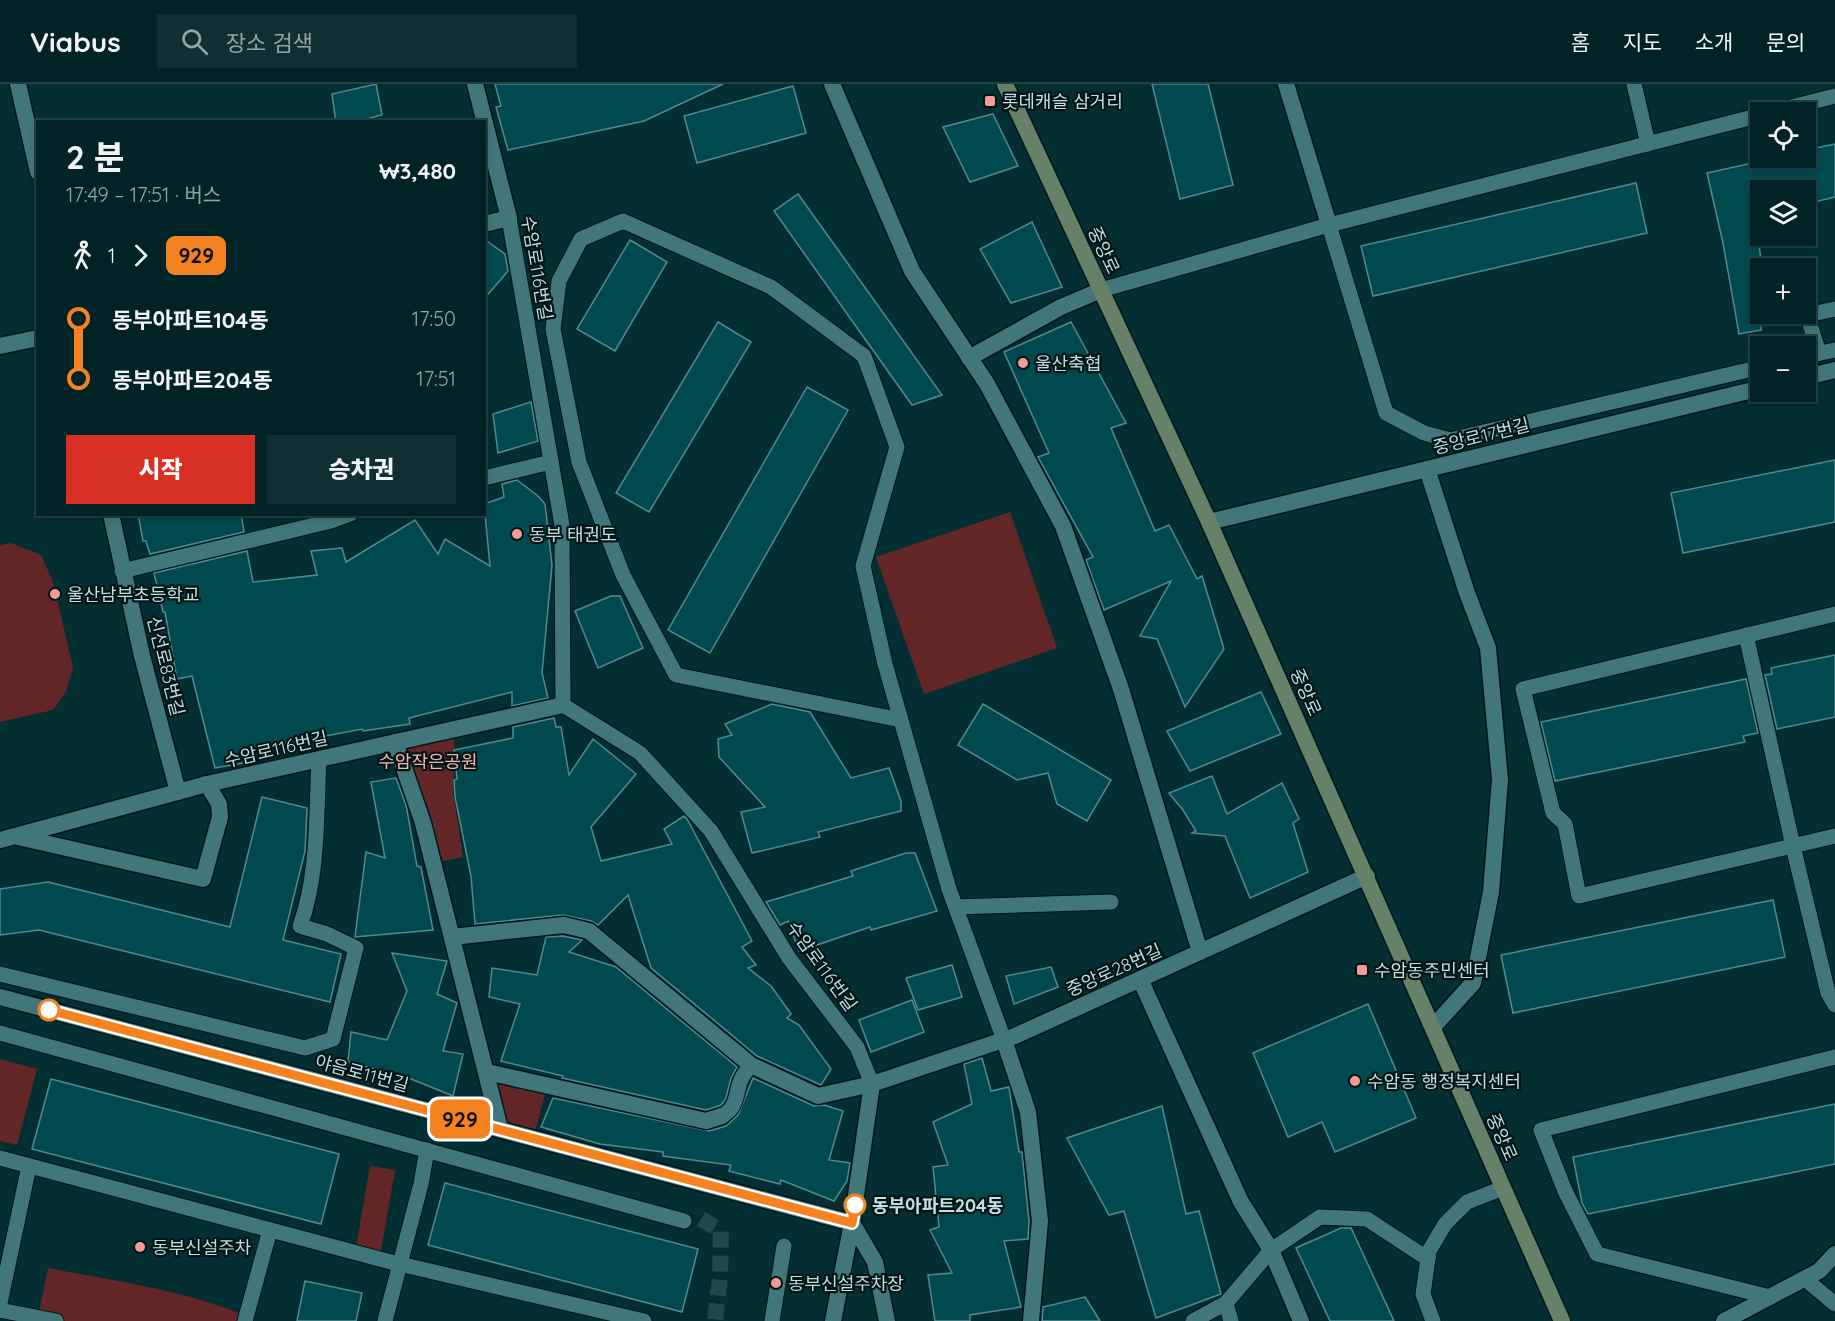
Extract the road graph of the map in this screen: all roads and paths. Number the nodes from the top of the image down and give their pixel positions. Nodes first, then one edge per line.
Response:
1 (18, 84) edge
2 (475, 84) edge
3 (832, 84) edge
4 (1005, 84) edge
5 (1286, 84) edge
6 (1634, 84) edge
7 (1835, 96) edge
8 (1811, 102) edge
9 (1750, 118) edge
10 (484, 120) edge
11 (486, 127) edge
12 (1648, 144) junction
13 (36, 163) edge
14 (509, 218) junction
15 (486, 224) edge
16 (1329, 225) junction
17 (1101, 290) junction
18 (1835, 309) edge
19 (1810, 336) edge
20 (36, 338) edge
21 (0, 346) edge
22 (1835, 350) edge
23 (1816, 354) edge
24 (969, 358) junction
25 (1750, 370) edge
26 (1835, 370) edge
27 (1816, 375) edge
28 (1750, 391) edge
29 (551, 462) junction
30 (1428, 469) junction
31 (486, 478) edge
32 (111, 516) edge
33 (345, 516) edge
34 (1209, 522) junction
35 (122, 571) junction
36 (1835, 614) edge
37 (1746, 635) junction
38 (563, 705) junction
39 (901, 720) junction
40 (395, 742) junction
41 (319, 759) junction
42 (207, 784) junction
43 (178, 792) junction
44 (74, 819) junction
45 (1835, 836) edge
46 (7, 838) edge
47 (1793, 846) junction
48 (68, 848) junction
49 (1367, 876) junction
50 (1111, 902) dead end
51 (956, 907) junction
52 (452, 937) junction
53 (1200, 952) junction
54 (0, 974) edge
55 (1140, 979) junction
56 (0, 997) edge
57 (1835, 1005) edge
58 (1433, 1027) junction
59 (0, 1034) edge
60 (1004, 1040) junction
61 (1835, 1057) edge
62 (751, 1065) junction
63 (487, 1072) junction
64 (872, 1084) junction
65 (722, 1116) joint
66 (500, 1130) junction
67 (427, 1150) junction
68 (0, 1158) edge
69 (29, 1166) junction
70 (1503, 1188) junction
71 (684, 1221) tunnel mouth
72 (852, 1223) junction
73 (270, 1230) junction
74 (784, 1246) dead end
75 (1271, 1250) junction
76 (1835, 1254) edge
77 (1428, 1259) junction
78 (399, 1264) junction
79 (1805, 1279) junction
80 (1770, 1297) junction
81 (0, 1303) edge
82 (1226, 1303) junction
83 (1835, 1304) edge
84 (0, 1310) edge
85 (622, 1318) edge
86 (56, 1321) edge
87 (245, 1321) edge
88 (385, 1321) edge
89 (644, 1321) edge
90 (772, 1321) edge
91 (833, 1321) edge
92 (888, 1321) edge
93 (1031, 1321) edge
94 (1193, 1321) edge
95 (1231, 1321) edge
96 (1301, 1321) edge
97 (1433, 1321) edge
98 (1562, 1321) edge
99 (1724, 1321) edge

1 - 13 street
2 - 10 street, 수암로116번길
3 - 24 street
4 - 17 main road, 중앙로
5 - 16 street
6 - 12 lane
7 - 8 lane
9 - 12 lane
11 - 14 street, 수암로116번길
12 - 16 lane
14 - 15 street
14 - 29 lane, 수암로116번길
16 - 17 lane
16 - 25 lane
17 - 24 street
17 - 34 main road, 중앙로
18 - 19 lane
20 - 21 street
22 - 23 lane
24 - 53 street
26 - 27 street
28 - 30 street, 중앙로17번길
29 - 31 lane
29 - 38 lane, 수암로116번길
30 - 34 street, 중앙로17번길
30 - 58 street
32 - 35 street, 신선로83번길
33 - 35 lane
34 - 49 main road, 중앙로
35 - 43 street, 신선로83번길
36 - 37 lane
37 - 47 lane
37 - 47 lane
38 - 40 street, 수암로116번길
38 - 64 lane, 수암로116번길
39 - 39 lane
39 - 51 lane
40 - 41 street, 수암로116번길
40 - 52 street
41 - 42 street, 수암로116번길
41 - 54 lane
42 - 43 street, 수암로116번길
42 - 48 street
43 - 44 street, 수암로116번길
44 - 46 street, 수암로116번길
44 - 48 street
45 - 47 lane
46 - 48 street
47 - 57 lane
49 - 53 street, 중앙로28번길
49 - 58 main road, 중앙로
50 - 51 lane
51 - 60 lane
52 - 62 street, 중앙로28번길
52 - 63 street
53 - 55 street, 중앙로28번길
55 - 60 street, 중앙로28번길
55 - 75 street
56 - 66 street, 야음로11번길
58 - 70 main road, 중앙로
59 - 67 lane
60 - 64 street, 중앙로28번길
60 - 93 street
61 - 80 lane
62 - 64 street, 중앙로28번길
62 - 65 lane
63 - 65 street
63 - 66 street
64 - 72 street
66 - 72 street, 야음로11번길
67 - 71 lane
67 - 78 lane
68 - 69 lane
69 - 73 lane
69 - 81 lane
70 - 77 lane
70 - 98 main road, 중앙로
72 - 91 street
72 - 92 street
73 - 78 lane
73 - 87 lane
74 - 90 lane
75 - 77 lane
75 - 82 lane
75 - 96 street
76 - 79 street
77 - 97 lane
78 - 85 lane
78 - 88 lane
79 - 80 street
79 - 83 lane
80 - 99 street
82 - 94 lane
82 - 95 lane
84 - 86 lane
85 - 89 lane

